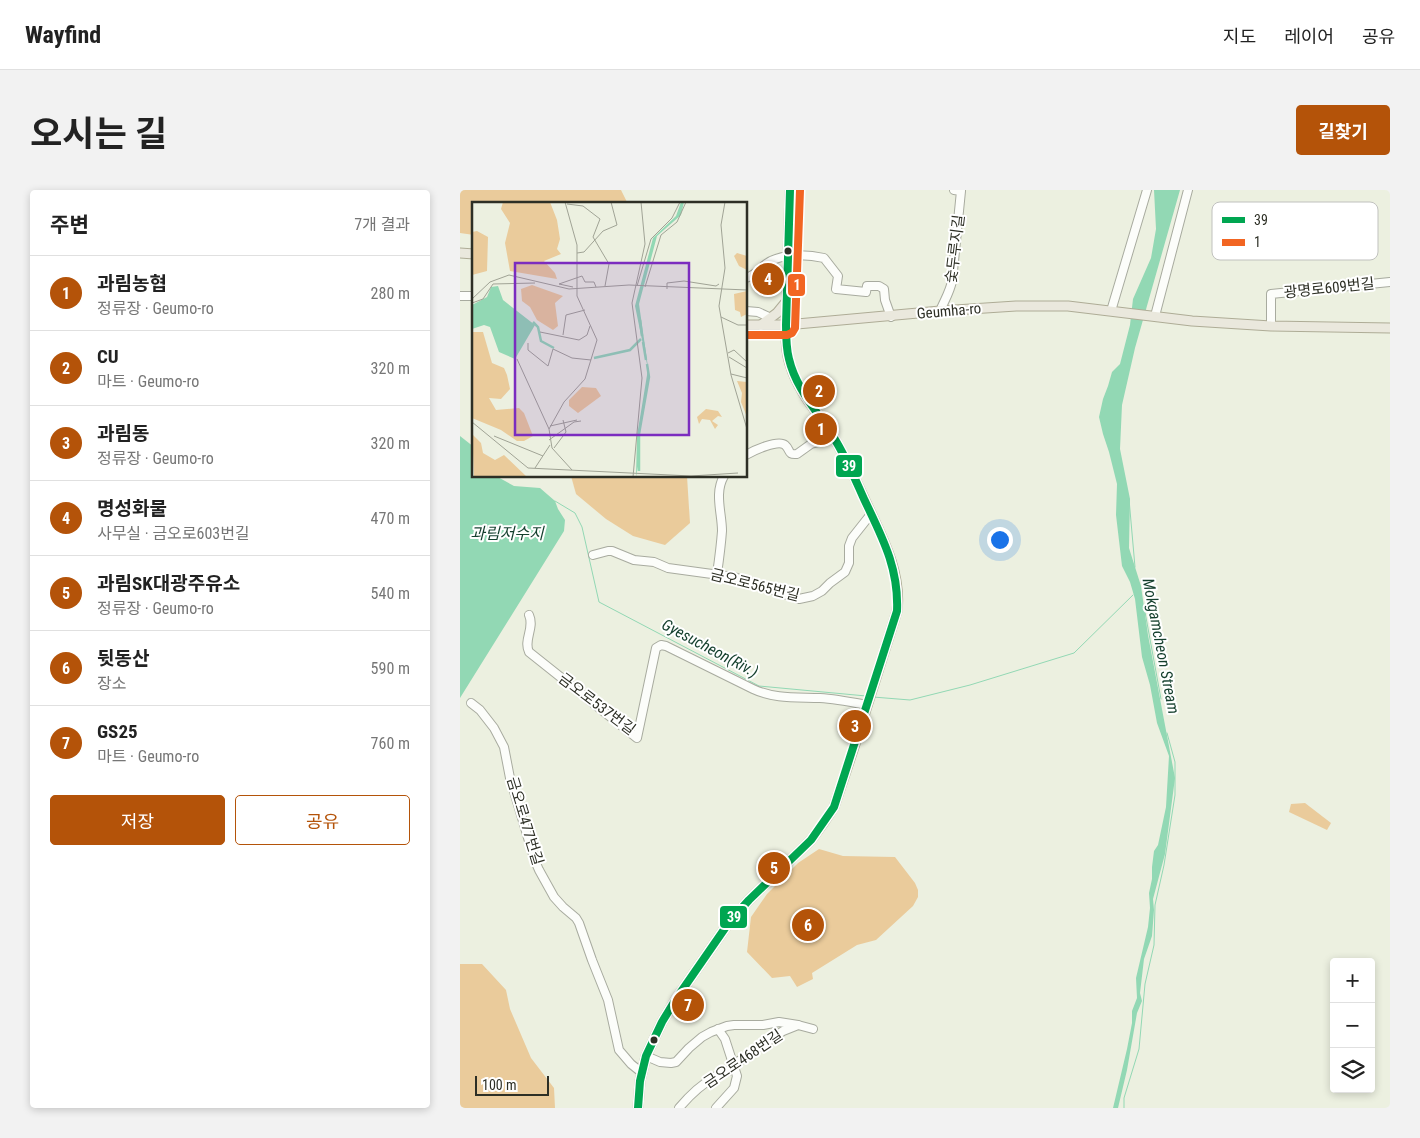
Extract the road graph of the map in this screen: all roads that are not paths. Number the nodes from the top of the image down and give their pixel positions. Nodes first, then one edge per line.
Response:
1 (790, 190) edge
2 (954, 190) edge
3 (1146, 190) edge
4 (1188, 190) edge
5 (788, 255) junction
6 (748, 277) edge
7 (1390, 282) edge
8 (786, 302) junction
9 (748, 311) edge
10 (940, 311) junction
11 (1111, 311) junction
12 (1155, 316) junction
13 (891, 317) junction
14 (771, 318) junction
15 (748, 325) edge
16 (786, 325) junction
17 (761, 326) junction
18 (1271, 326) junction
19 (1390, 328) edge
20 (834, 438) junction
21 (748, 454) edge
22 (723, 478) edge
23 (871, 514) junction
24 (593, 555) dead end
25 (717, 574) junction
26 (529, 615) dead end
27 (471, 703) dead end
28 (867, 704) junction
29 (798, 1025) junction
30 (718, 1029) junction
31 (813, 1029) dead end
32 (646, 1056) junction
33 (735, 1068) junction
34 (641, 1072) junction
35 (638, 1108) edge
36 (679, 1108) edge
37 (716, 1108) edge

1 - 5 main road
2 - 10 street, 숯두루지길
3 - 11 street
4 - 12 street
5 - 6 street
5 - 8 main road
5 - 13 street
7 - 18 street, 광명로609번길
8 - 14 main road
8 - 16 main road
9 - 14 street
10 - 11 main road, Geumha-ro
10 - 13 main road, Geumha-ro
11 - 12 main road, Geumha-ro
12 - 18 main road
13 - 16 main road, Geumha-ro
14 - 17 main road
15 - 17 main road, Geumha-ro
16 - 17 main road, Geumha-ro
16 - 20 main road
18 - 19 main road
20 - 21 street
20 - 23 main road
22 - 25 street
23 - 25 street, 금오로565번길
23 - 28 main road
24 - 25 street, 금오로565번길
26 - 28 street, 금오로537번길
27 - 34 street, 금오로477번길
28 - 32 main road
29 - 30 street
29 - 31 street, 금오로468번길
29 - 33 street, 금오로468번길
30 - 32 street
30 - 33 street
32 - 34 main road
33 - 36 street, 금오로468번길
33 - 37 street
34 - 35 main road

